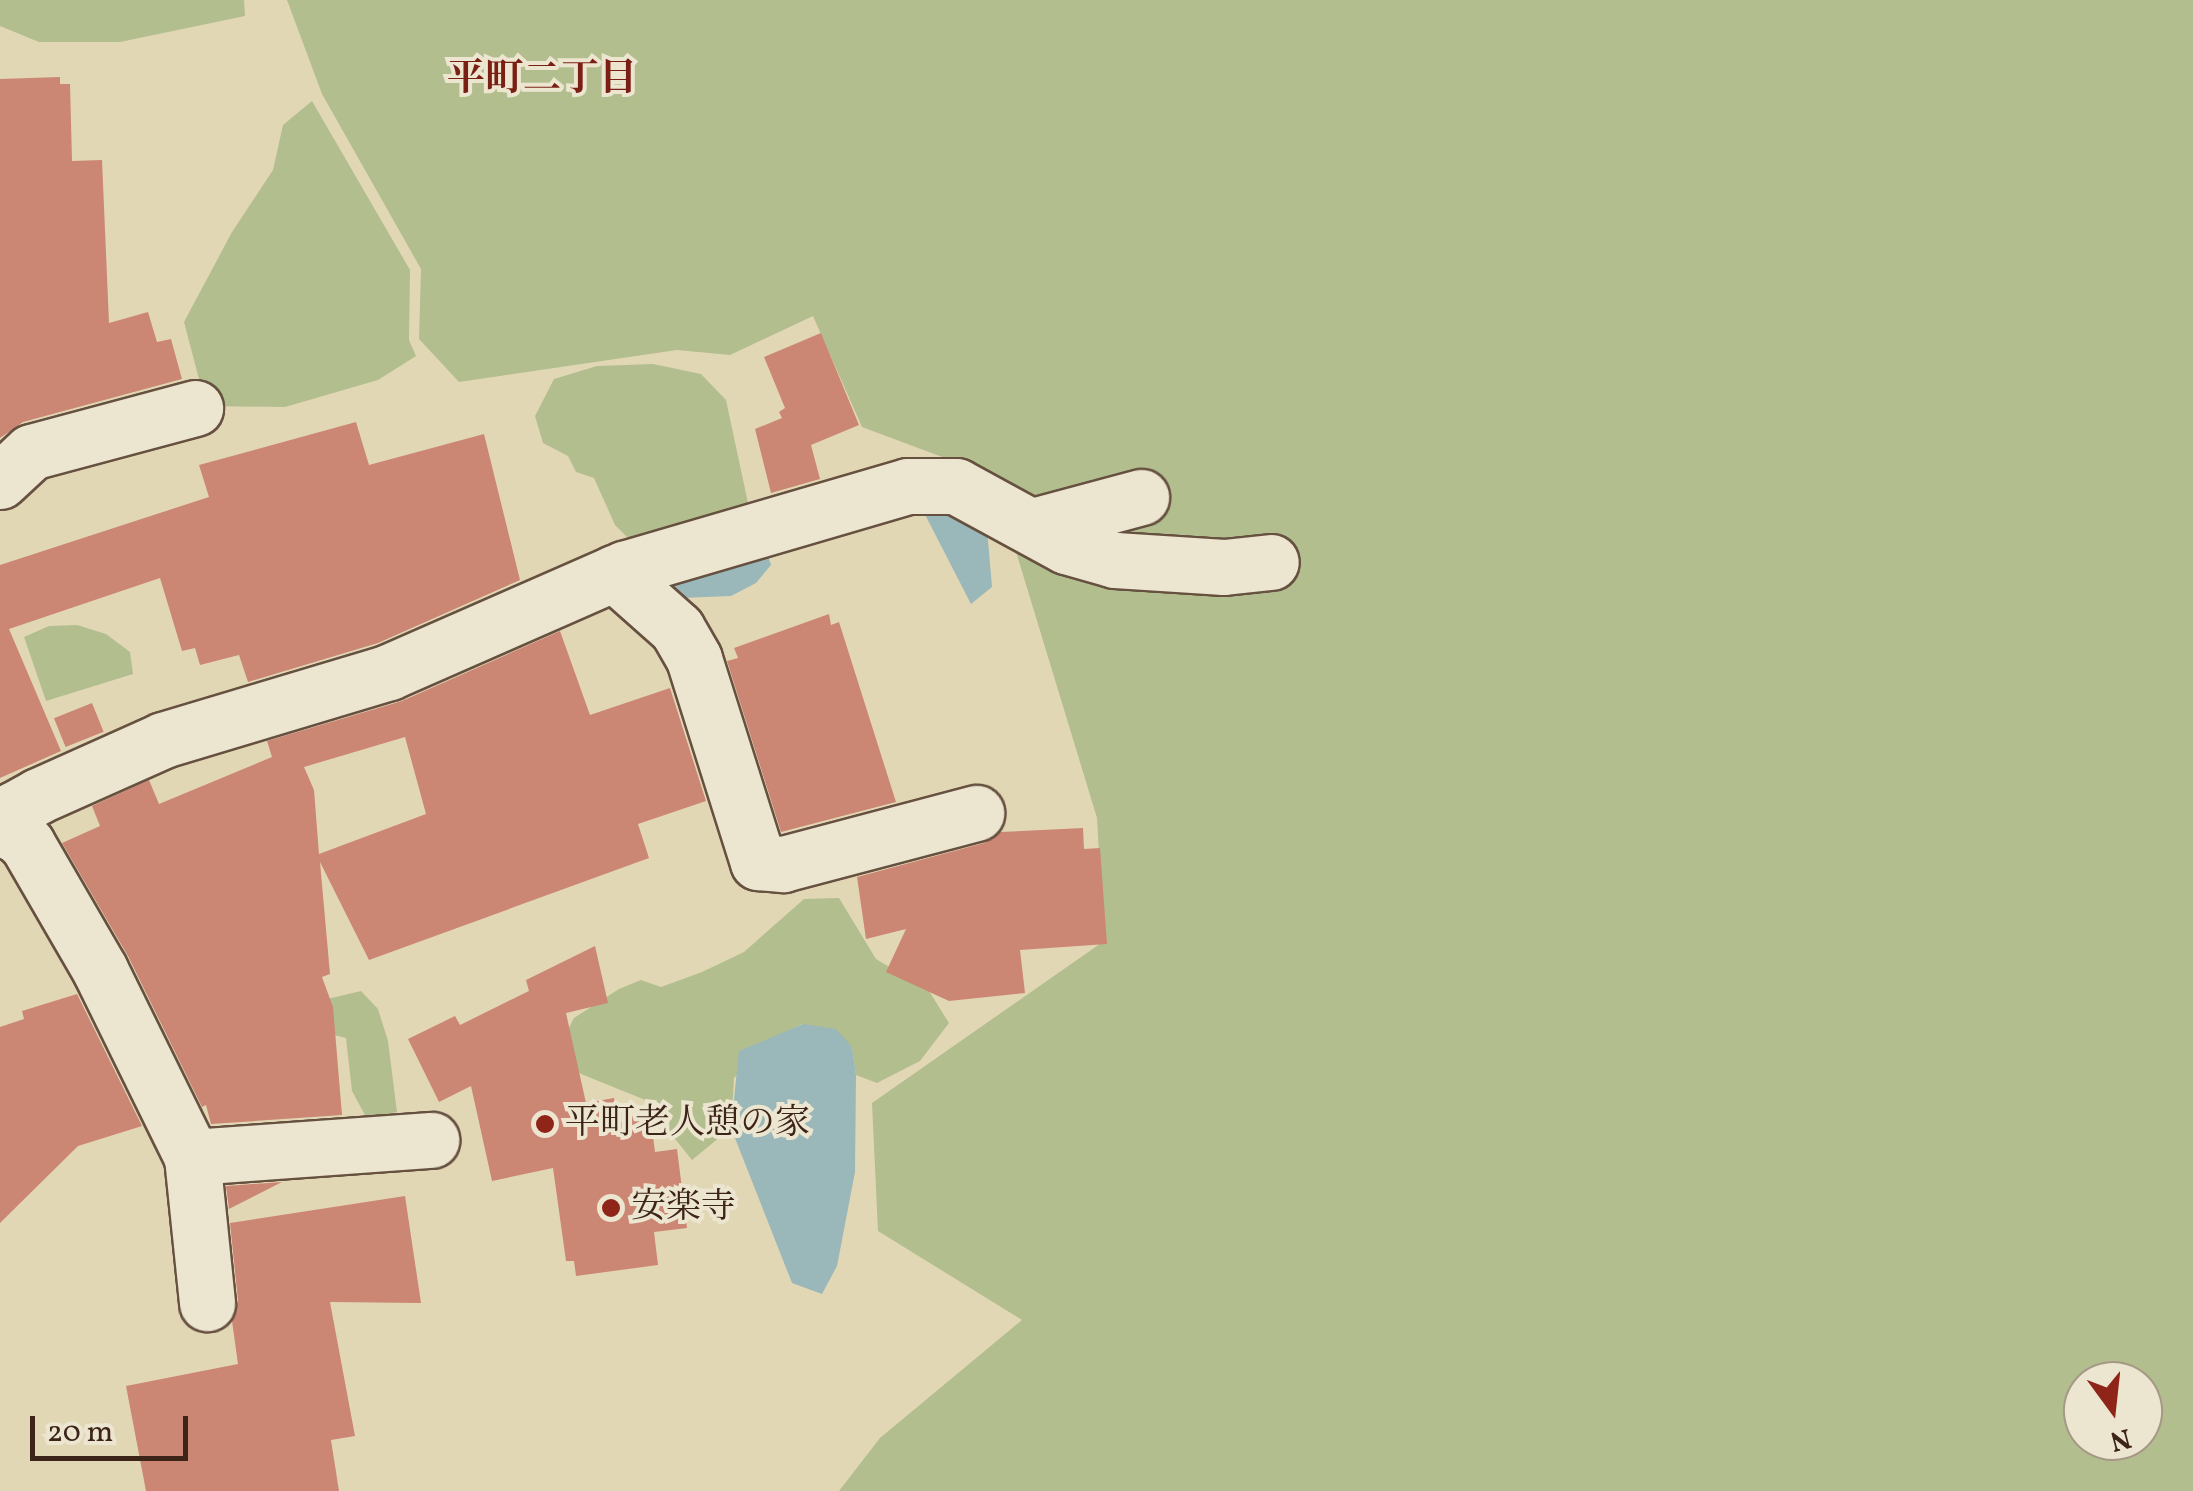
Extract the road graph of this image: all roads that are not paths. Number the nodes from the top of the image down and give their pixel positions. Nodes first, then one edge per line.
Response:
1 (196, 408) dead end
2 (0, 481) edge
3 (1141, 497) dead end
4 (1033, 526) junction
5 (1271, 562) dead end
6 (614, 574) junction
7 (976, 814) dead end
8 (2, 828) edge
9 (431, 1140) dead end
10 (192, 1157) junction
11 (207, 1303) dead end

1 - 2 street
3 - 4 street
4 - 5 street
4 - 6 street
6 - 7 street
6 - 8 street
8 - 10 street
9 - 10 street
10 - 11 street

